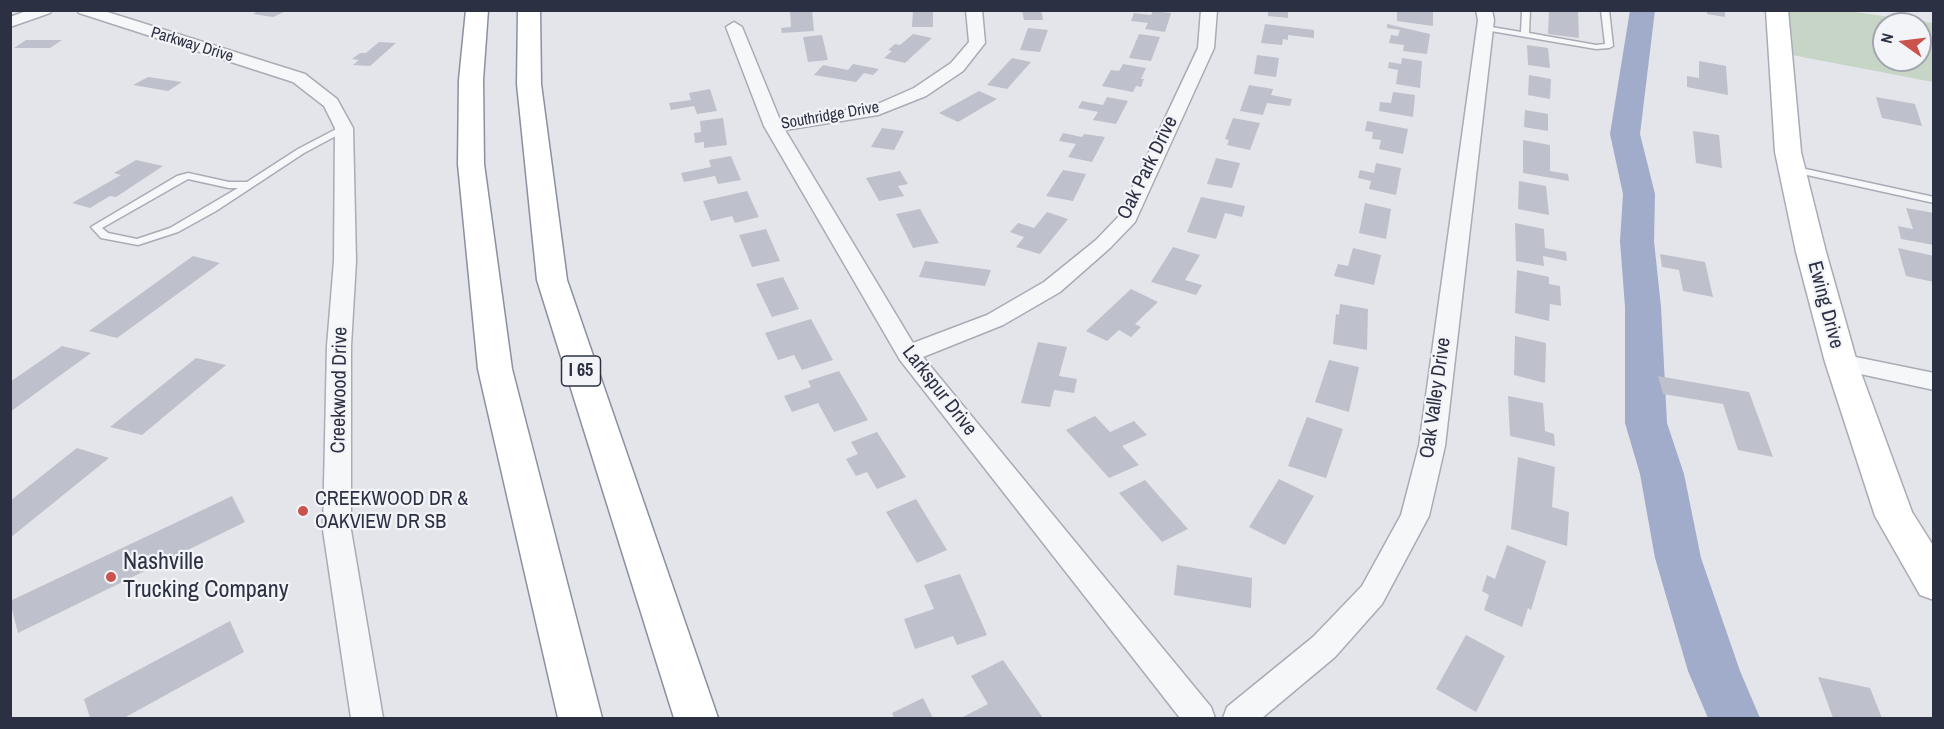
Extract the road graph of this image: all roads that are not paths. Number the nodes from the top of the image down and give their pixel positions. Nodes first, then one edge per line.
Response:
1 (45, 10) edge
2 (84, 10) edge
3 (477, 10) edge
4 (529, 10) edge
5 (974, 10) edge
6 (1209, 10) edge
7 (1526, 10) edge
8 (1605, 10) edge
9 (1777, 10) edge
10 (1484, 19) edge
11 (10, 22) edge
12 (734, 27) dead end
13 (1525, 34) junction
14 (299, 78) joint
15 (773, 126) junction
16 (344, 128) junction
17 (1792, 169) junction
18 (248, 185) junction
19 (1934, 200) edge
20 (908, 354) junction
21 (1841, 362) junction
22 (1934, 382) edge
23 (1934, 583) edge
24 (367, 718) edge
25 (580, 718) edge
26 (696, 718) edge
27 (1199, 718) edge
28 (1239, 718) edge

1 - 11 street
2 - 14 street, Parkway Drive
3 - 25 main road
4 - 26 main road, I 65
5 - 15 street, Southridge Drive
6 - 20 street, Oak Park Drive
7 - 13 lane
8 - 13 lane
9 - 17 main road, Ewing Drive
10 - 13 lane
10 - 28 street, Oak Valley Drive
12 - 15 street, Larkspur Drive
14 - 16 street, Creekwood Drive
15 - 20 street, Larkspur Drive
16 - 18 lane
16 - 24 street, Creekwood Drive
17 - 19 lane
17 - 21 main road, Ewing Drive
18 - 18 lane
20 - 27 street, Larkspur Drive
21 - 22 street
21 - 23 main road, Ewing Drive

